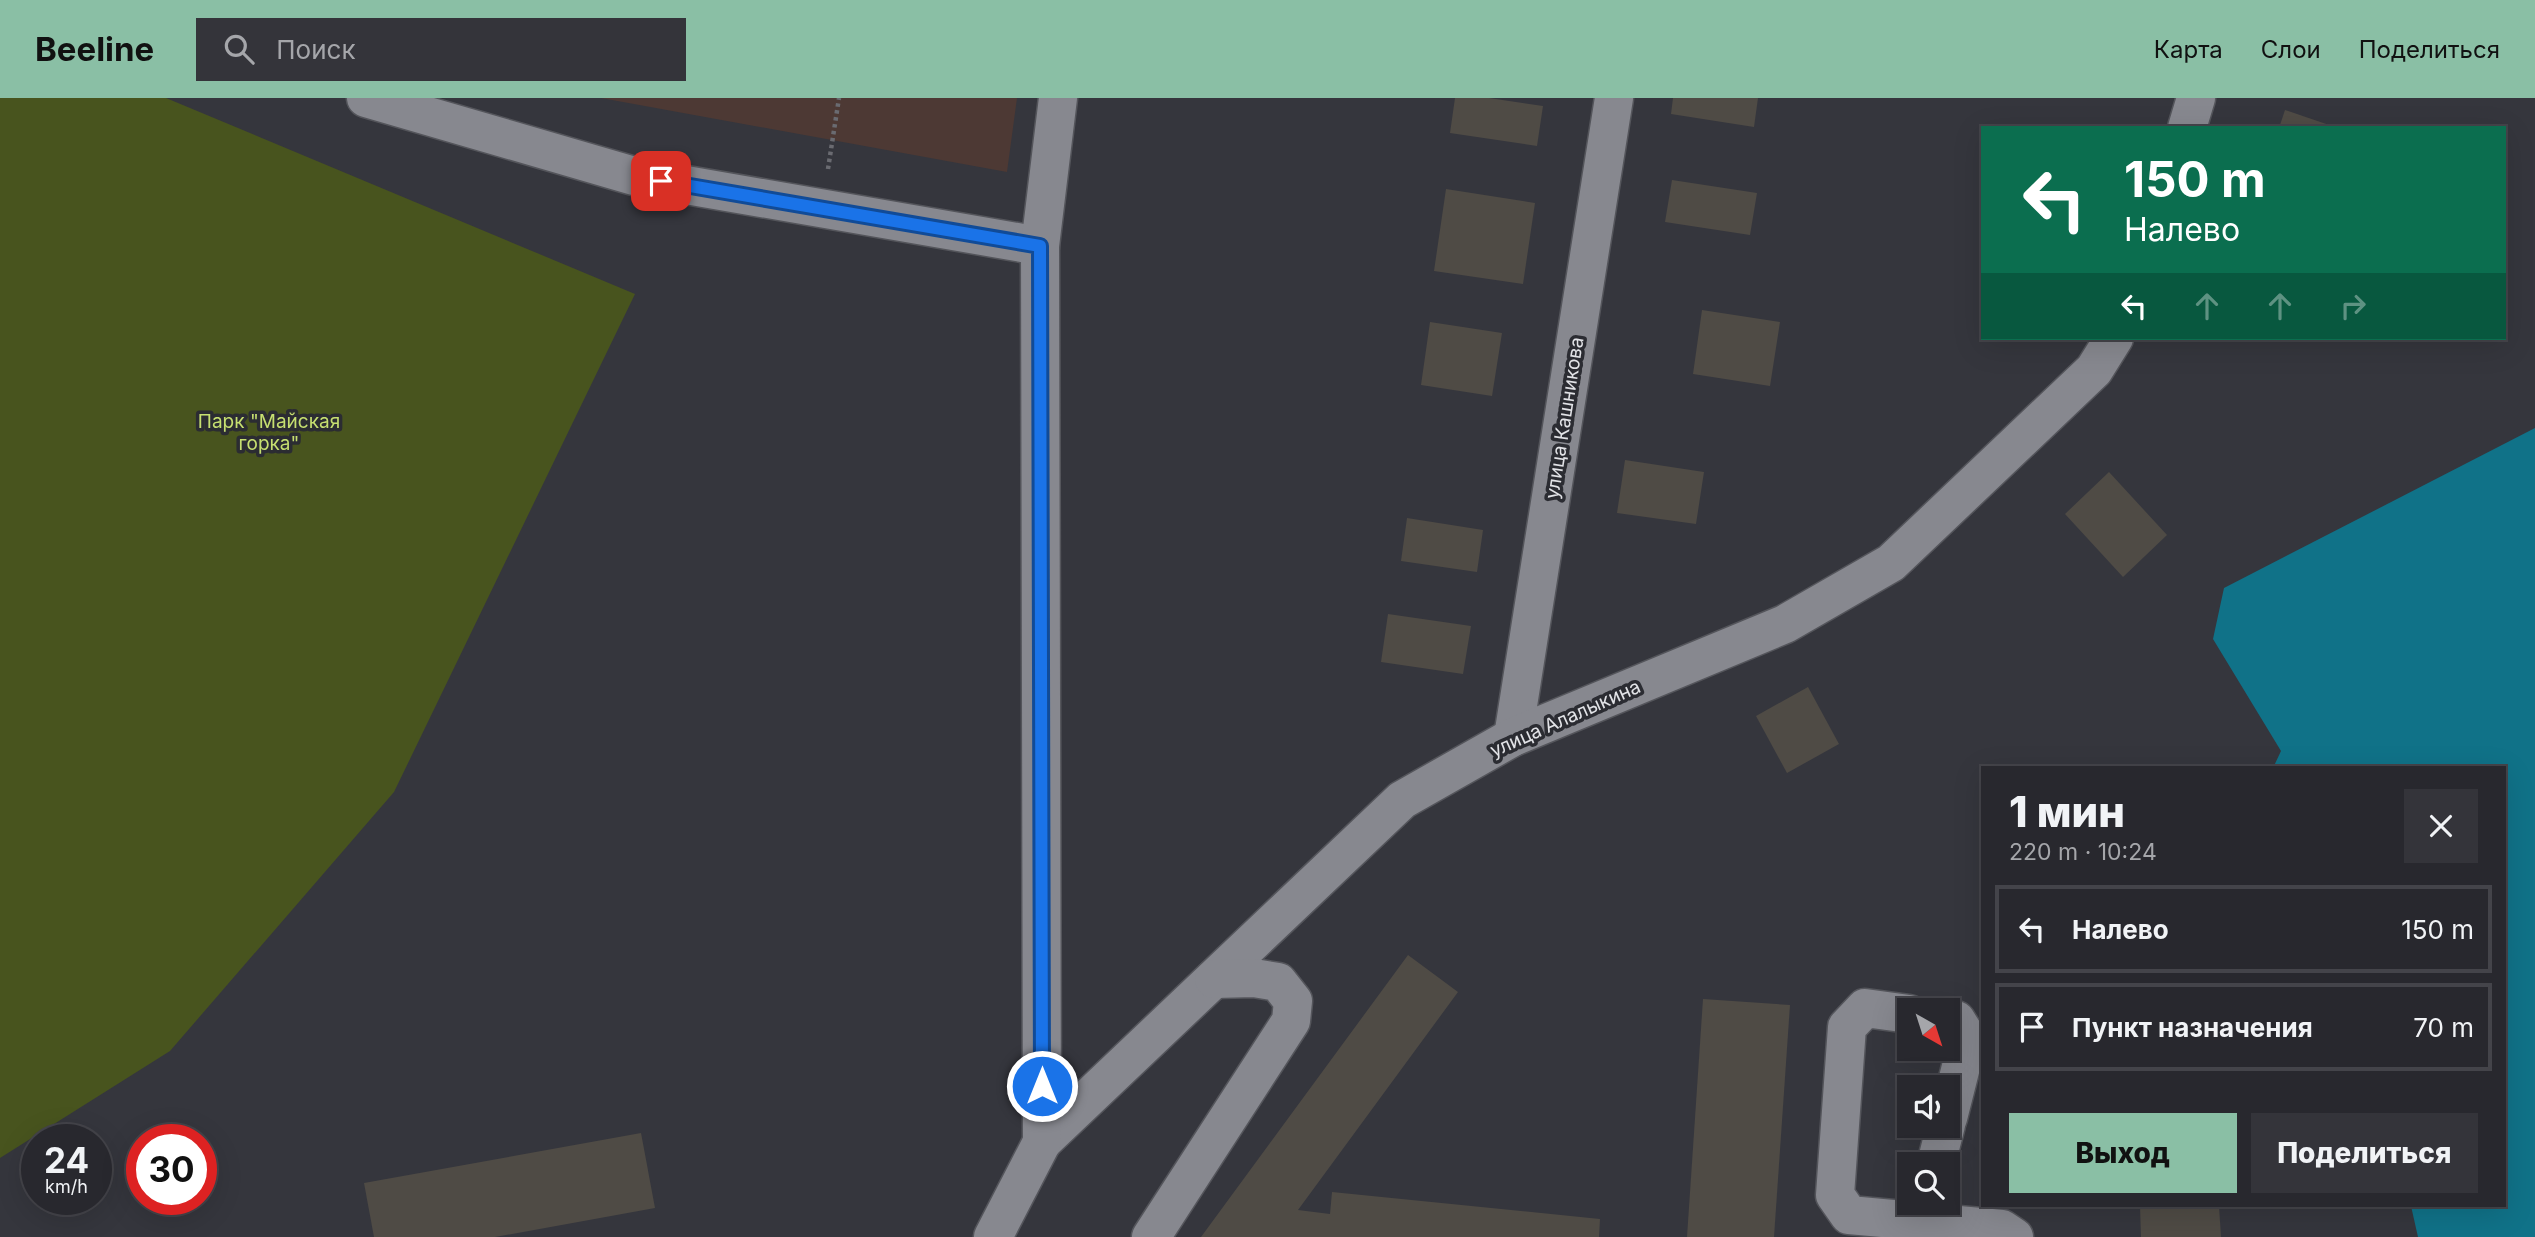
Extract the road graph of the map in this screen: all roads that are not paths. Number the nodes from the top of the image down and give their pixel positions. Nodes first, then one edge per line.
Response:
1 (366, 98) edge
2 (1058, 98) edge
3 (1614, 98) edge
4 (2196, 98) edge
5 (2188, 126) edge
6 (1040, 246) junction
7 (2113, 340) edge
8 (1513, 737) junction
9 (1214, 979) junction
10 (1897, 1012) edge
11 (1960, 1026) edge
12 (1959, 1075) edge
13 (1042, 1142) junction
14 (1897, 1213) edge
15 (1938, 1215) edge
16 (993, 1237) edge
17 (1151, 1237) edge
18 (2014, 1237) edge

1 - 6 street
2 - 6 street
3 - 8 street, улица Кашникова
4 - 5 street
6 - 13 street
7 - 8 street, улица Алалыкина
8 - 9 street, улица Алалыкина
9 - 13 street, улица Алалыкина
9 - 17 street
10 - 14 street
11 - 12 street
13 - 16 street
15 - 18 street

